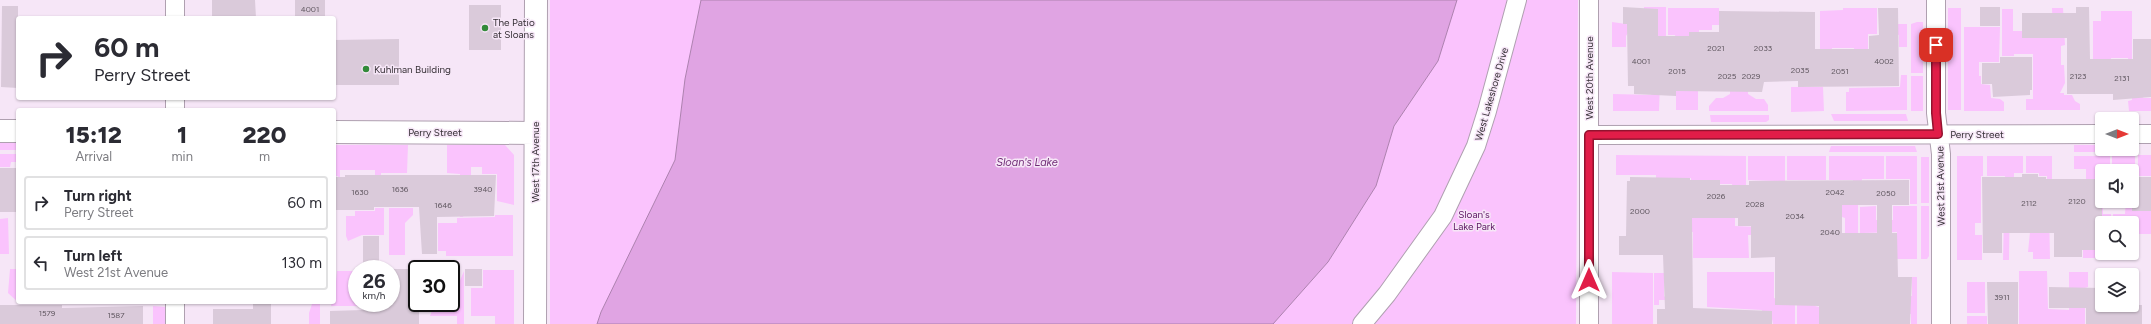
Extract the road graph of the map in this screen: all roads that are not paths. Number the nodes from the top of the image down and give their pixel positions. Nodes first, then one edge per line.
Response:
1 (175, 0) edge
2 (536, 0) edge
3 (1517, 0) edge
4 (1589, 0) edge
5 (1936, 0) edge
6 (175, 16) edge
7 (0, 131) edge
8 (16, 131) edge
9 (336, 132) edge
10 (535, 133) junction
11 (1938, 134) junction
12 (2095, 134) edge
13 (2139, 134) edge
14 (2151, 134) edge
15 (1589, 135) junction
16 (174, 304) edge
17 (174, 324) edge
18 (535, 324) edge
19 (1362, 324) edge
20 (1589, 324) edge
21 (1941, 324) edge

1 - 6 street
2 - 10 street, West 17th Avenue
3 - 19 street, West Lakeshore Drive
4 - 15 street, West 20th Avenue
5 - 11 street, West 21st Avenue
7 - 8 street
9 - 10 street, Perry Street
10 - 18 street, West 17th Avenue
11 - 12 street, Perry Street
11 - 15 street, Perry Street
11 - 21 street, West 21st Avenue
13 - 14 street
15 - 20 street, West 20th Avenue
16 - 17 street

